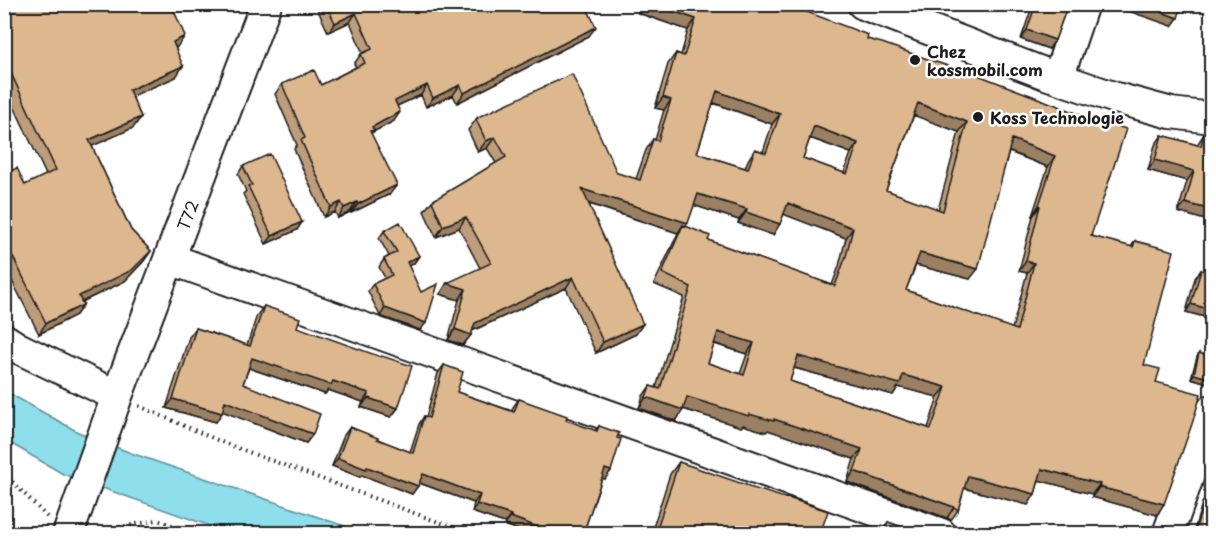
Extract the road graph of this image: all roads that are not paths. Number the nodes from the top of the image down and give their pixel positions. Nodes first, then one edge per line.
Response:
1 (266, 4) edge
2 (863, 4) edge
3 (1083, 4) edge
4 (1058, 78) junction
5 (1212, 118) edge
6 (170, 259) junction
7 (4, 339) edge
8 (117, 396) junction
9 (1212, 410) edge
10 (61, 529) edge
11 (941, 534) edge
12 (1168, 534) edge

1 - 6 street, T72
2 - 4 street
3 - 4 street
4 - 5 street
6 - 8 street, T72
6 - 11 street
7 - 8 street
8 - 10 street, T72
9 - 12 street

